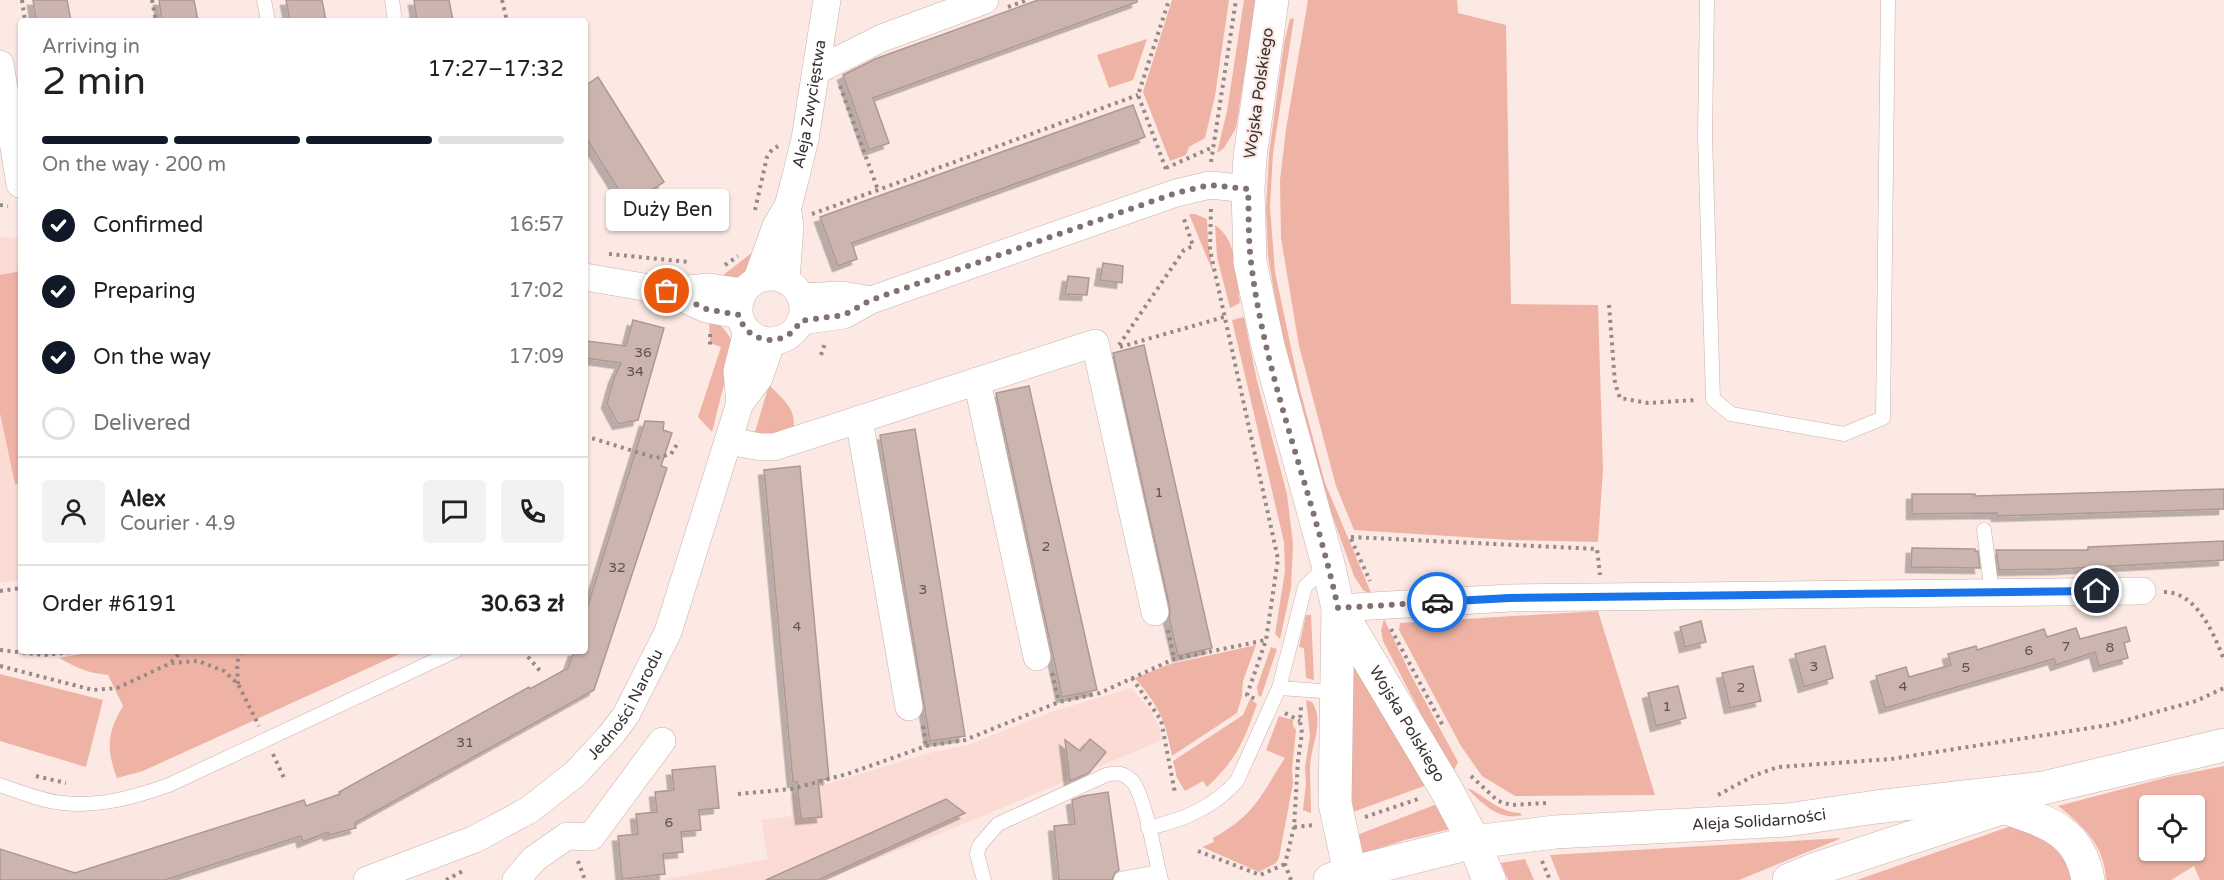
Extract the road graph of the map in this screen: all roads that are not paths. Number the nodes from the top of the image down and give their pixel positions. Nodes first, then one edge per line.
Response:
1 (264, 0) edge
2 (392, 0) edge
3 (827, 0) edge
4 (1272, 0) edge
5 (1707, 0) edge
6 (1888, 0) edge
7 (995, 4) edge
8 (267, 18) edge
9 (395, 18) edge
10 (0, 64) edge
11 (827, 76) junction
12 (14, 185) edge
13 (1248, 189) junction
14 (798, 212) junction
15 (588, 278) edge
16 (796, 300) junction
17 (746, 304) junction
18 (772, 341) junction
19 (977, 381) junction
20 (740, 403) junction
21 (860, 419) junction
22 (728, 441) junction
23 (1984, 530) dead end
24 (1328, 564) junction
25 (2142, 591) road end
26 (1992, 592) junction
27 (1338, 608) junction
28 (1155, 612) dead end
29 (449, 654) edge
30 (1037, 657) dead end
31 (1279, 688) junction
32 (1336, 692) junction
33 (909, 707) dead end
34 (2224, 745) edge
35 (656, 750) dead end
36 (0, 785) edge
37 (2043, 788) junction
38 (2006, 807) junction
39 (1148, 828) junction
40 (1474, 842) junction
41 (1160, 876) edge
42 (1344, 878) edge
43 (1121, 879) edge
44 (367, 880) edge
45 (516, 880) edge
46 (984, 880) edge
47 (1489, 880) edge
48 (1789, 880) edge
49 (2088, 880) edge

1 - 8 lane
2 - 9 lane
3 - 11 street, Aleja Zwycięstwa
4 - 13 main road, Wojska Polskiego
5 - 6 lane
7 - 11 street
10 - 12 street
11 - 14 street, Aleja Zwycięstwa
13 - 16 street
13 - 24 main road, Wojska Polskiego
14 - 16 street, Aleja Zwycięstwa
14 - 17 street, Aleja Zwycięstwa
15 - 17 street
16 - 17 street
16 - 18 street
17 - 18 street
17 - 20 street, Jedności Narodu
18 - 20 street, Jedności Narodu
19 - 21 street
19 - 28 street
19 - 30 street
20 - 22 street, Jedności Narodu
21 - 22 street
21 - 33 street
22 - 44 street, Jedności Narodu
23 - 26 lane
24 - 27 main road, Wojska Polskiego
24 - 31 lane
25 - 26 street
26 - 27 street
27 - 32 main road, Wojska Polskiego
27 - 40 main road, Wojska Polskiego
29 - 36 lane
31 - 32 lane
31 - 39 lane
32 - 42 main road, Wojska Polskiego
34 - 37 main road, Aleja Solidarności
35 - 45 street
37 - 38 main road, Aleja Solidarności
37 - 40 main road, Aleja Solidarności
38 - 48 main road, Aleja Solidarności
38 - 49 main road
39 - 41 lane
39 - 46 lane
40 - 42 main road, Aleja Solidarności
40 - 47 main road, Wojska Polskiego
41 - 43 lane

